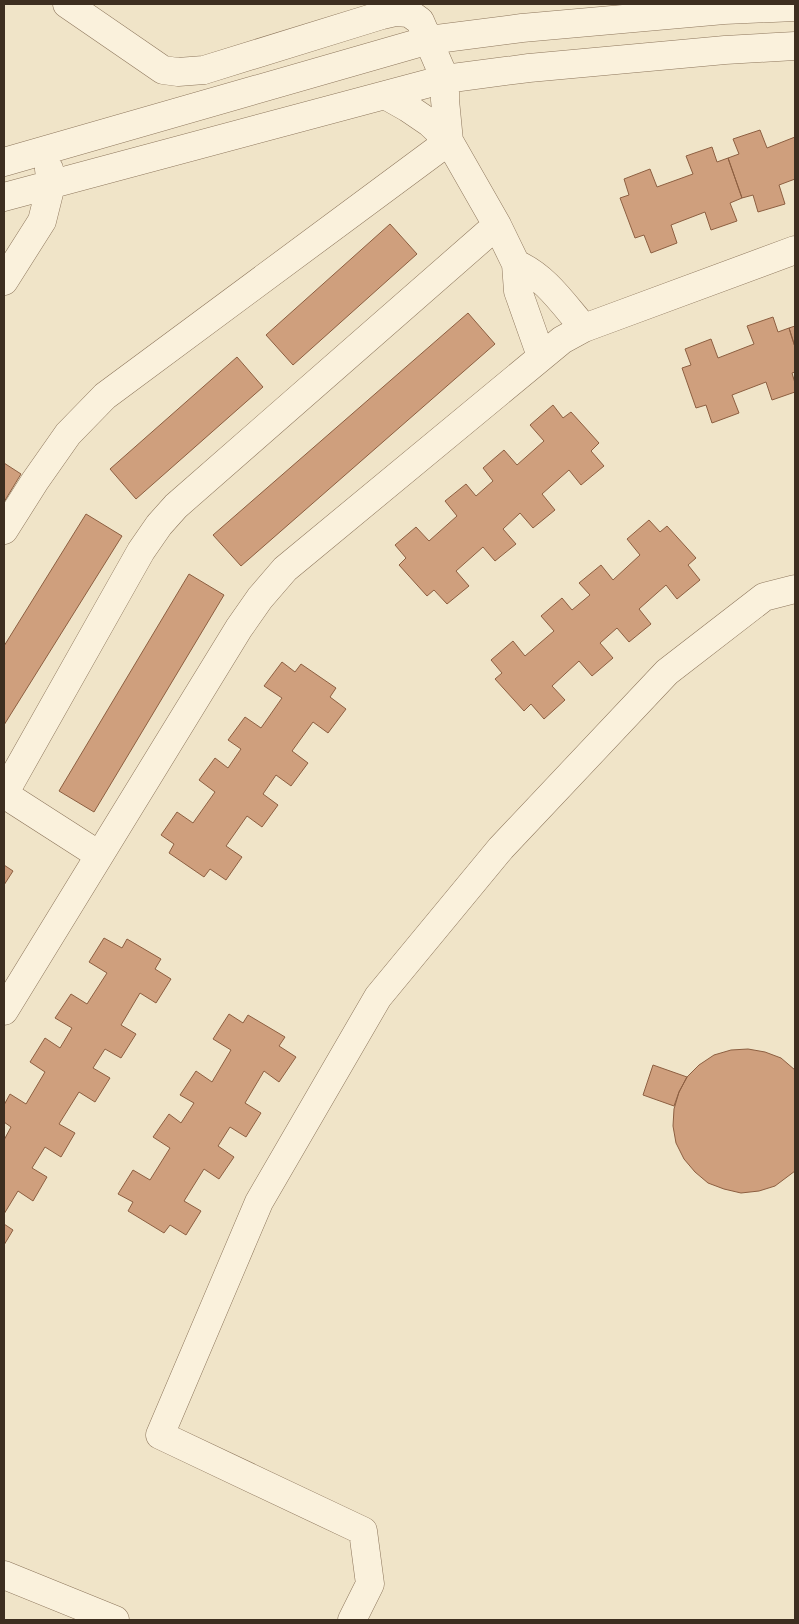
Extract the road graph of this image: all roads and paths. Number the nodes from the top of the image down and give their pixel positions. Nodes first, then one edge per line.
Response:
1 (67, 4) edge
2 (795, 7) edge
3 (429, 40) junction
4 (795, 46) edge
5 (445, 78) junction
6 (385, 95) junction
7 (449, 141) junction
8 (46, 150) junction
9 (4, 162) edge
10 (51, 185) junction
11 (4, 197) edge
12 (496, 225) junction
13 (795, 250) edge
14 (516, 264) junction
15 (4, 281) edge
16 (584, 328) junction
17 (541, 356) junction
18 (4, 530) edge
19 (795, 589) edge
20 (4, 794) edge
21 (99, 855) junction
22 (4, 1011) edge
23 (4, 1575) edge
24 (115, 1620) edge
25 (352, 1620) edge

1 - 3 street
2 - 3 street
3 - 5 street
3 - 8 street
4 - 5 street
5 - 6 street
5 - 7 street
6 - 7 street
6 - 10 street
7 - 12 street
7 - 18 street
8 - 9 street
8 - 10 street
10 - 11 street
10 - 15 street
12 - 14 street
12 - 20 street
13 - 16 street
14 - 16 street
14 - 17 street
16 - 17 street
17 - 21 street
19 - 25 street
20 - 21 street
21 - 22 street
23 - 24 street

